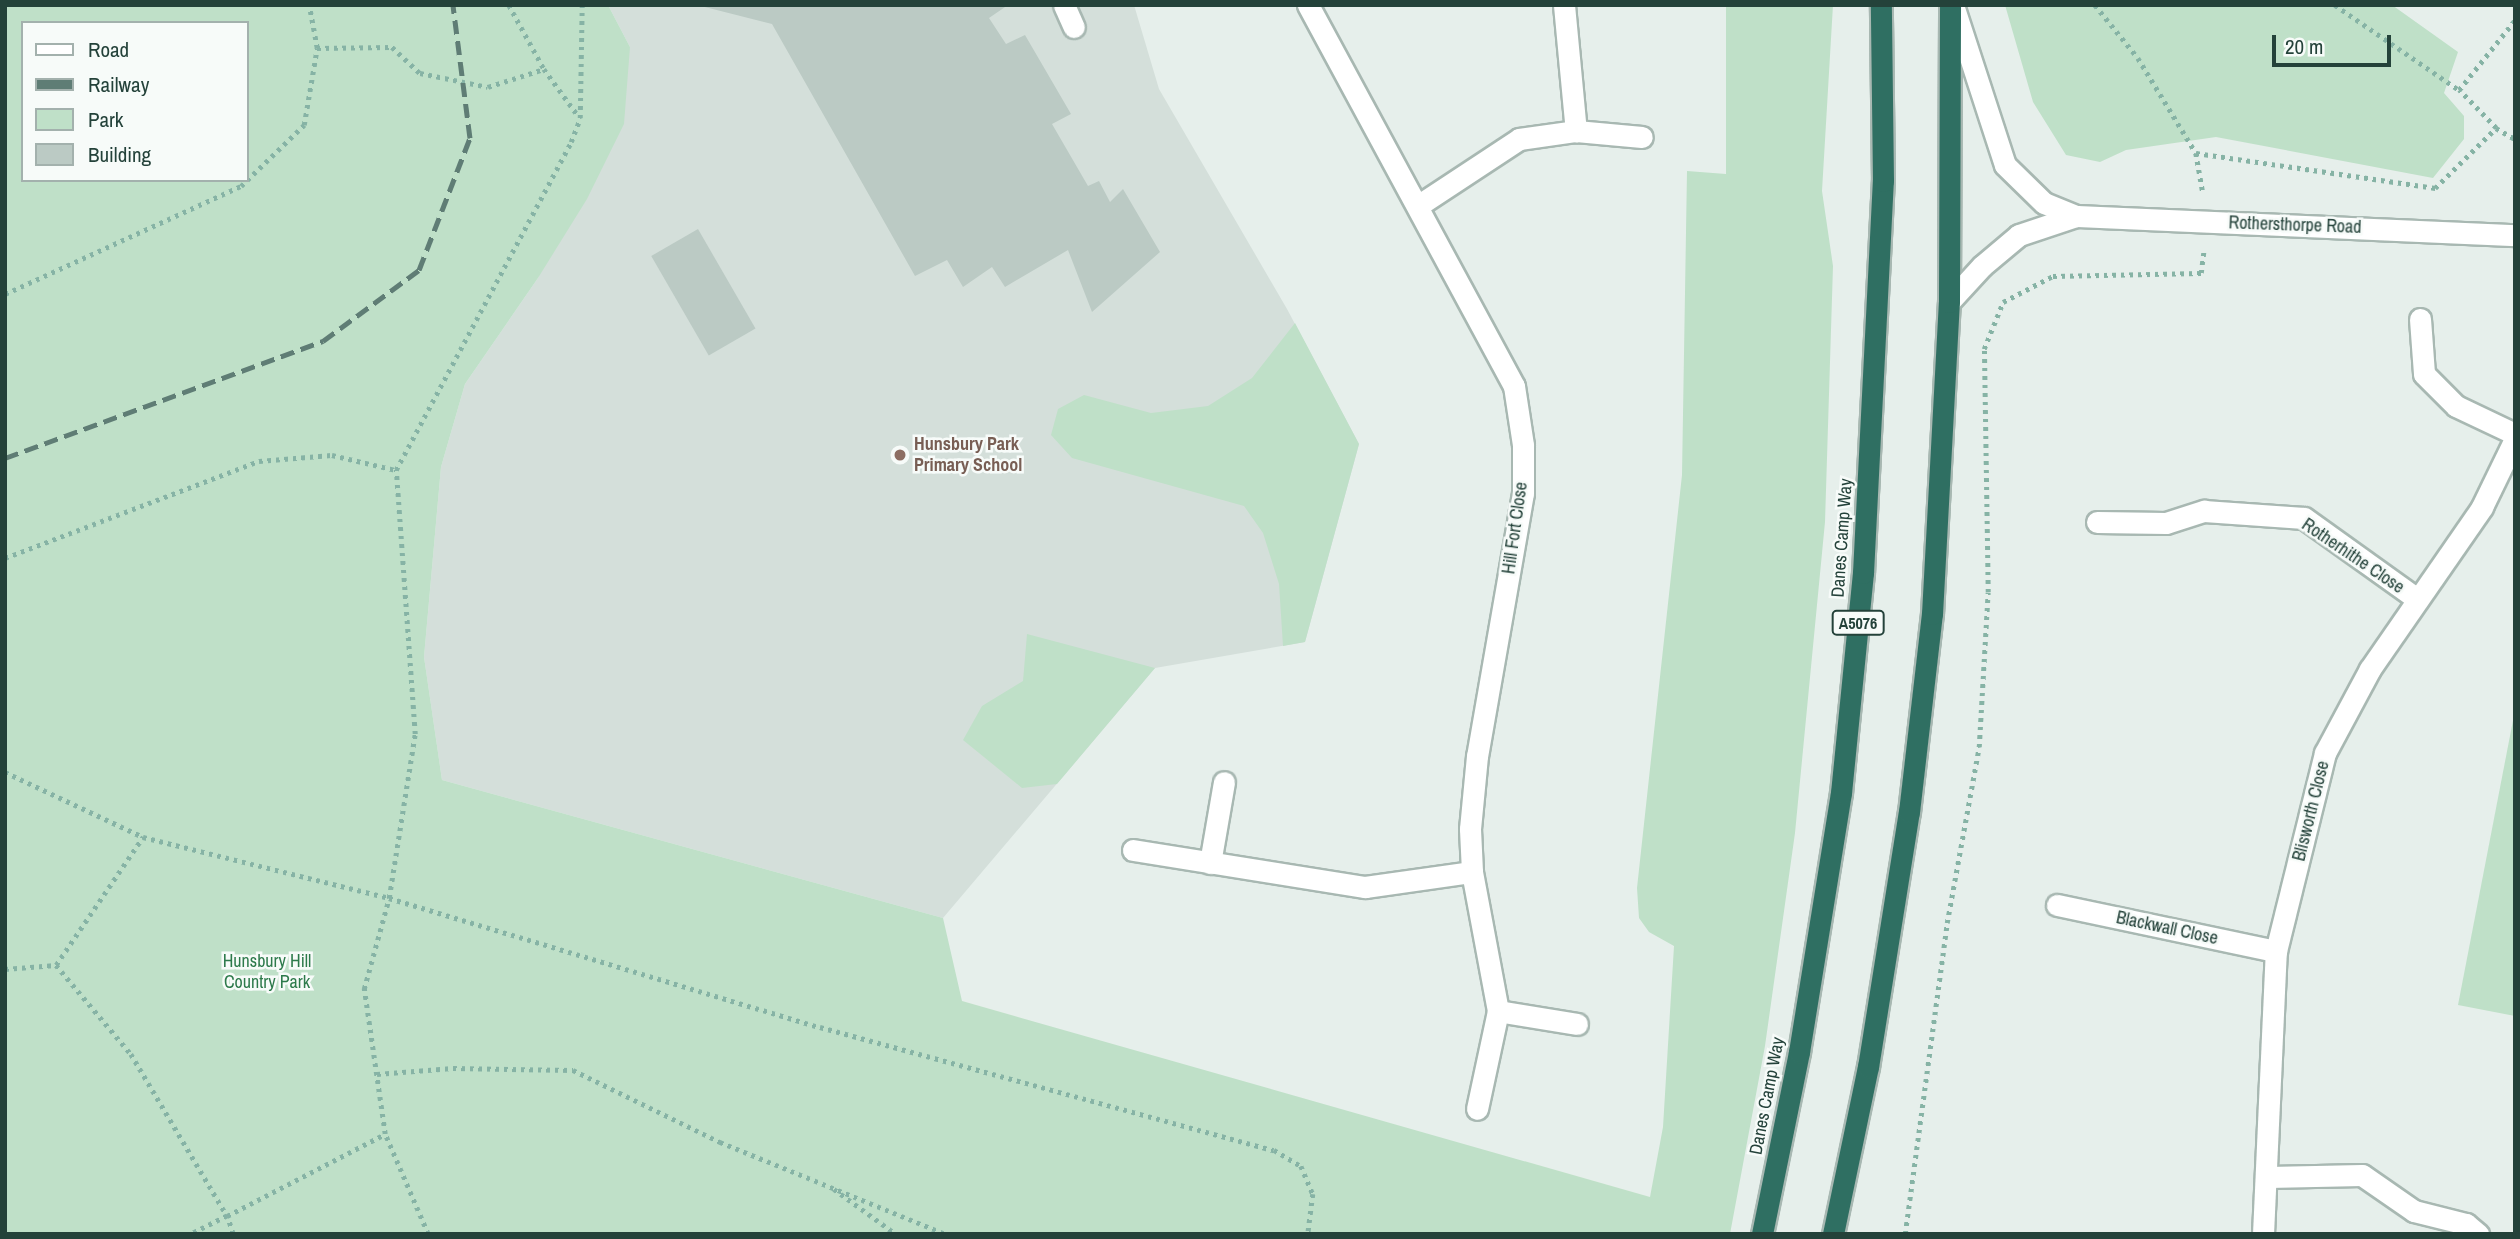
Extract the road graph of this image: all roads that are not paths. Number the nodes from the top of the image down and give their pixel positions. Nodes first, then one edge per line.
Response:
1 (1064, 5) edge
2 (1308, 5) edge
3 (1564, 5) edge
4 (1881, 5) edge
5 (1952, 5) edge
6 (1074, 27) dead end
7 (1576, 131) junction
8 (1642, 137) dead end
9 (1419, 205) junction
10 (2076, 216) junction
11 (2515, 235) edge
12 (1950, 302) junction
13 (2420, 319) dead end
14 (2515, 436) edge
15 (2097, 522) dead end
16 (2417, 599) junction
17 (1224, 782) dead end
18 (1133, 850) dead end
19 (1210, 863) junction
20 (1472, 872) junction
21 (2057, 905) dead end
22 (2276, 951) junction
23 (1498, 1011) junction
24 (1577, 1024) dead end
25 (1477, 1110) dead end
26 (2268, 1177) junction
27 (1762, 1234) edge
28 (1833, 1234) edge
29 (2263, 1234) edge
30 (2478, 1234) edge

1 - 6 street
2 - 9 street, Hill Fort Close
3 - 7 street
4 - 27 highway, Danes Camp Way / A5076
5 - 10 street, Rothersthorpe Road
5 - 12 highway
7 - 8 street
7 - 9 street
9 - 20 street, Hill Fort Close
10 - 11 street, Rothersthorpe Road
10 - 12 street, Rothersthorpe Road
12 - 28 highway
13 - 14 street
14 - 16 street, Blisworth Close
15 - 16 street, Rotherhithe Close
16 - 22 street, Blisworth Close
17 - 19 street
18 - 19 street
19 - 20 street
20 - 23 street, Hill Fort Close
21 - 22 street, Blackwall Close
22 - 26 street, Blisworth Close
23 - 24 street
23 - 25 street, Hill Fort Close
26 - 29 street, Blisworth Close
26 - 30 street

